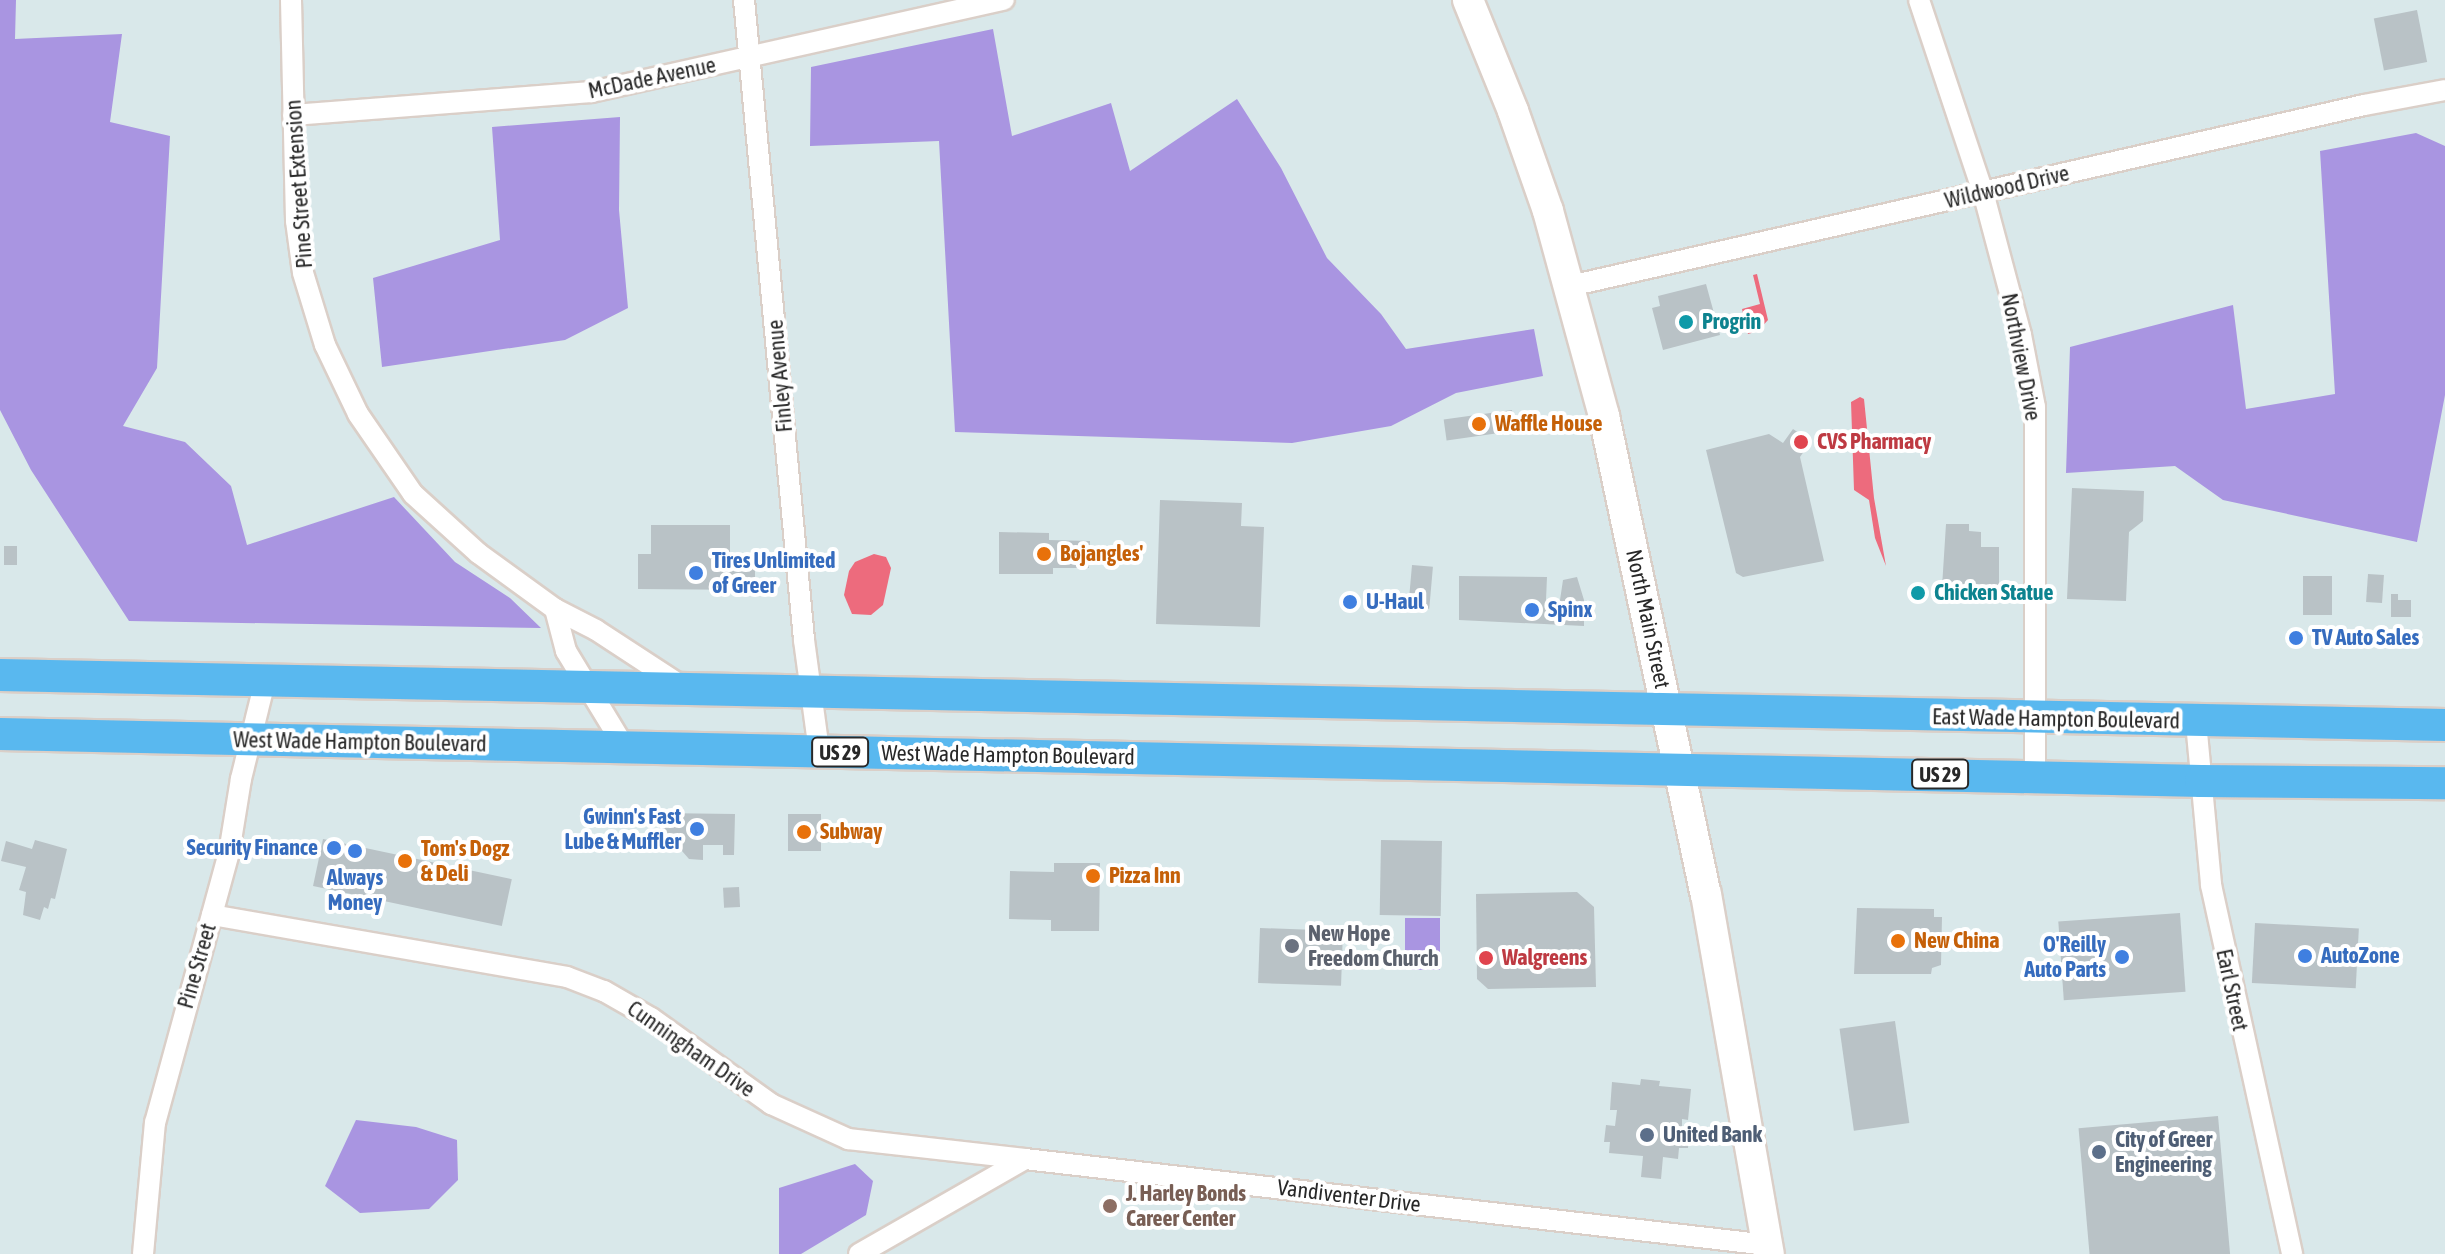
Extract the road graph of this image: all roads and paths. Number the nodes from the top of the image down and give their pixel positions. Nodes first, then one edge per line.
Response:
1 (291, 0) edge
2 (744, 0) edge
3 (1004, 0) edge
4 (1468, 0) edge
5 (1919, 0) edge
6 (750, 57) junction
7 (2445, 90) edge
8 (293, 115) junction
9 (1983, 192) junction
10 (1570, 286) junction
11 (555, 609) junction
12 (0, 675) edge
13 (265, 681) junction
14 (585, 687) junction
15 (687, 690) junction
16 (811, 692) junction
17 (1668, 710) junction
18 (2034, 718) junction
19 (2196, 722) junction
20 (2445, 725) edge
21 (0, 734) edge
22 (251, 740) junction
23 (625, 748) junction
24 (819, 751) junction
25 (1680, 769) junction
26 (2035, 776) junction
27 (2201, 781) junction
28 (2445, 783) edge
29 (212, 915) junction
30 (1025, 1159) junction
31 (1769, 1250) edge
32 (143, 1254) edge
33 (859, 1254) edge
34 (2292, 1254) edge

1 - 8 street, Pine Street Extension
2 - 6 street, Finley Avenue
3 - 6 street, McDade Avenue
4 - 10 main road, North Main Street
5 - 9 street, Northview Drive
6 - 8 street, McDade Avenue
6 - 16 street, Finley Avenue
7 - 9 street, Wildwood Drive
8 - 11 street, Pine Street Extension
9 - 10 street, Wildwood Drive
9 - 18 street, Northview Drive
10 - 17 main road, North Main Street
11 - 14 street
11 - 15 street, Pine Street Extension
12 - 13 main road
13 - 14 main road
13 - 22 street, Pine Street
14 - 15 main road
14 - 23 street
15 - 16 main road
16 - 17 main road
16 - 24 street, Finley Avenue
17 - 18 main road, East Wade Hampton Boulevard
17 - 25 main road, North Main Street
18 - 19 main road, East Wade Hampton Boulevard
18 - 26 street, Northview Drive
19 - 20 main road, East Wade Hampton Boulevard
19 - 27 street, Earl Street
21 - 22 main road, West Wade Hampton Boulevard / US 29
22 - 23 main road, West Wade Hampton Boulevard / US 29
22 - 29 street, Pine Street
23 - 24 main road, West Wade Hampton Boulevard / US 29
24 - 25 main road, West Wade Hampton Boulevard / US 29
25 - 26 main road, US 29
25 - 31 main road, North Main Street
26 - 27 main road, US 29
27 - 28 main road, US 29
27 - 34 street, Earl Street
29 - 30 street, Cunningham Drive
29 - 32 street, Pine Street
30 - 31 street, Vandiventer Drive
30 - 33 street

